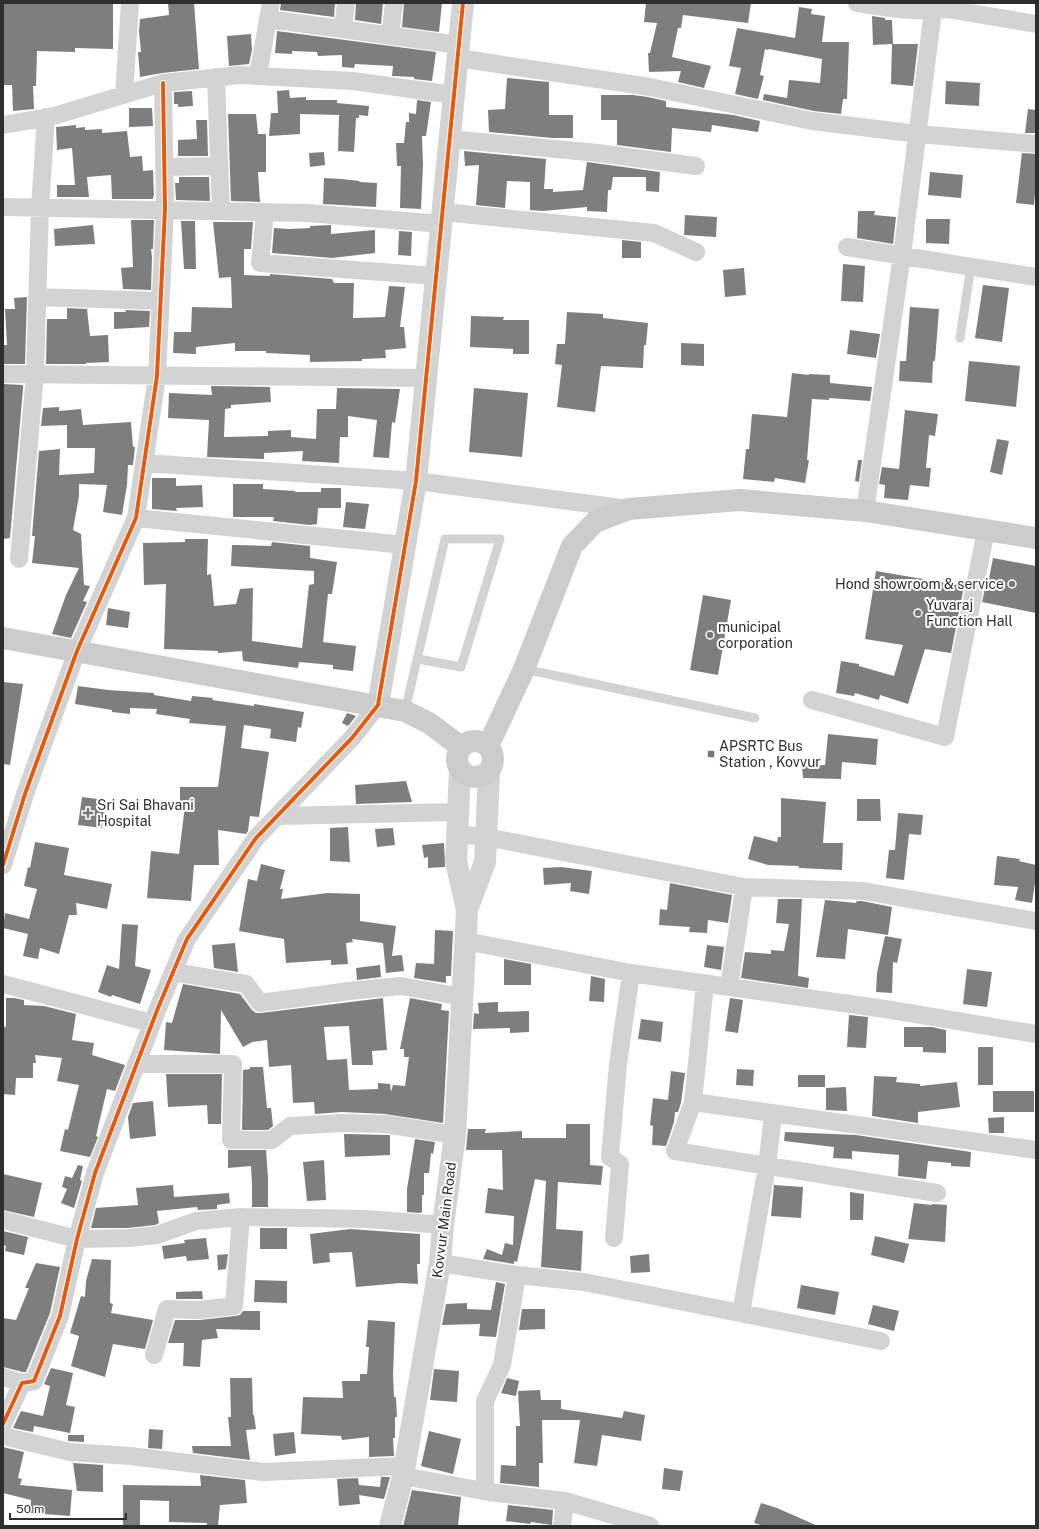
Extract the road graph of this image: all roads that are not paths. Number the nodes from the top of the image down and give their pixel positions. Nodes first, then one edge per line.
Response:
1 (130, 3) edge
2 (346, 3) edge
3 (394, 3) edge
4 (463, 3) edge
5 (857, 3) edge
6 (999, 10) edge
7 (270, 11) edge
8 (933, 11) junction
9 (1036, 24) edge
10 (343, 29) junction
11 (390, 36) junction
12 (458, 51) junction
13 (258, 75) junction
14 (216, 77) junction
15 (164, 83) junction
16 (124, 95) junction
17 (454, 95) junction
18 (46, 117) junction
19 (3, 125) edge
20 (918, 134) junction
21 (450, 138) junction
22 (1036, 144) edge
23 (219, 166) junction
24 (696, 166) dead end
25 (164, 167) junction
26 (3, 207) edge
27 (40, 207) junction
28 (165, 209) junction
29 (221, 210) junction
30 (265, 212) junction
31 (442, 218) junction
32 (847, 247) dead end
33 (696, 252) dead end
34 (902, 255) junction
35 (971, 266) junction
36 (436, 276) junction
37 (1036, 277) edge
38 (37, 297) junction
39 (160, 301) junction
40 (960, 338) dead end
41 (3, 374) edge
42 (35, 374) junction
43 (157, 376) junction
44 (427, 378) junction
45 (144, 463) junction
46 (416, 481) junction
47 (630, 508) junction
48 (865, 511) junction
49 (136, 518) junction
50 (986, 530) junction
51 (1036, 538) edge
52 (405, 545) junction
53 (19, 559) dead end
54 (3, 638) edge
55 (77, 651) junction
56 (418, 659) junction
57 (524, 669) junction
58 (812, 700) dead end
59 (378, 705) junction
60 (406, 711) junction
61 (755, 718) dead end
62 (488, 746) junction
63 (461, 747) junction
64 (460, 770) junction
65 (489, 772) junction
66 (457, 812) junction
67 (277, 816) junction
68 (457, 834) junction
69 (486, 837) junction
70 (3, 865) edge
71 (744, 887) junction
72 (467, 910) junction
73 (1036, 921) edge
74 (465, 941) junction
75 (173, 972) junction
76 (631, 973) junction
77 (3, 984) edge
78 (705, 984) junction
79 (729, 987) junction
80 (463, 997) junction
81 (152, 1023) junction
82 (1036, 1034) edge
83 (136, 1064) junction
84 (693, 1102) junction
85 (773, 1115) junction
86 (455, 1135) junction
87 (1036, 1150) edge
88 (767, 1166) junction
89 (937, 1193) dead end
90 (241, 1217) junction
91 (3, 1220) edge
92 (443, 1225) junction
93 (77, 1238) junction
94 (614, 1238) dead end
95 (440, 1263) junction
96 (517, 1274) junction
97 (741, 1313) junction
98 (881, 1341) dead end
99 (154, 1355) dead end
100 (3, 1377) edge
101 (22, 1383) junction
102 (3, 1424) edge
103 (3, 1436) edge
104 (404, 1471) junction
105 (485, 1491) junction
106 (565, 1501) junction
107 (390, 1526) edge
108 (562, 1526) edge
109 (650, 1526) edge

1 - 16 street
2 - 10 street
3 - 11 street
4 - 12 street
5 - 8 street
6 - 8 street
6 - 9 street
7 - 10 street
7 - 13 street
8 - 20 street
10 - 11 street
11 - 12 street
12 - 17 street
12 - 20 street
13 - 14 street
13 - 17 street
14 - 15 street
14 - 23 street
15 - 16 street
15 - 25 street
16 - 18 street
17 - 21 street
18 - 19 street
18 - 27 street
20 - 22 street
20 - 34 street
21 - 24 street
21 - 31 street
23 - 25 street
23 - 29 street
25 - 28 street
26 - 27 street
27 - 28 street
27 - 38 street
28 - 29 street
28 - 39 street
29 - 30 street
30 - 31 street
30 - 36 street
31 - 33 street
31 - 36 street
32 - 34 street
34 - 35 street
34 - 48 street
35 - 37 street
35 - 40 lane
36 - 44 street
38 - 39 street
38 - 42 street
39 - 43 street
41 - 42 street
42 - 43 street
42 - 53 street
43 - 44 street
43 - 45 street
44 - 46 street
45 - 46 street
45 - 49 street
46 - 47 street
46 - 52 street
47 - 48 main road
47 - 57 main road
48 - 50 main road
49 - 52 street
49 - 55 street
50 - 51 main road
50 - 58 street
52 - 59 street
54 - 55 main road
55 - 59 main road
55 - 70 street
56 - 56 lane
56 - 60 lane
57 - 61 lane
57 - 62 main road
59 - 60 main road
59 - 67 street
60 - 63 main road
62 - 63 main road
62 - 65 main road
63 - 64 main road
64 - 65 main road
64 - 66 street, Kovvur Main Road
65 - 69 street, Kovvur Main Road
66 - 67 street
66 - 68 street, Kovvur Main Road
67 - 75 street
68 - 69 street
68 - 72 street, Kovvur Main Road
69 - 71 street
69 - 72 street, Kovvur Main Road
71 - 73 street
71 - 79 street
72 - 74 street, Kovvur Main Road
74 - 76 street
74 - 80 street, Kovvur Main Road
75 - 80 street
75 - 81 street
76 - 78 street
76 - 94 street
77 - 81 street
78 - 79 street
78 - 84 street
79 - 82 street
80 - 86 street, Kovvur Main Road
81 - 83 street
83 - 86 street
83 - 93 street
84 - 85 street
84 - 88 street
85 - 87 street
85 - 88 street
86 - 92 street, Kovvur Main Road
88 - 89 street
88 - 97 street
90 - 92 street
90 - 93 street
90 - 99 street
91 - 93 street
92 - 95 street, Kovvur Main Road
93 - 101 street
95 - 96 street
95 - 104 street, Kovvur Main Road
96 - 97 street
96 - 105 street
97 - 98 street
100 - 101 street
101 - 102 street
103 - 104 street
104 - 105 street
104 - 107 street, Kovvur Main Road
105 - 106 street
106 - 108 street
106 - 109 street

